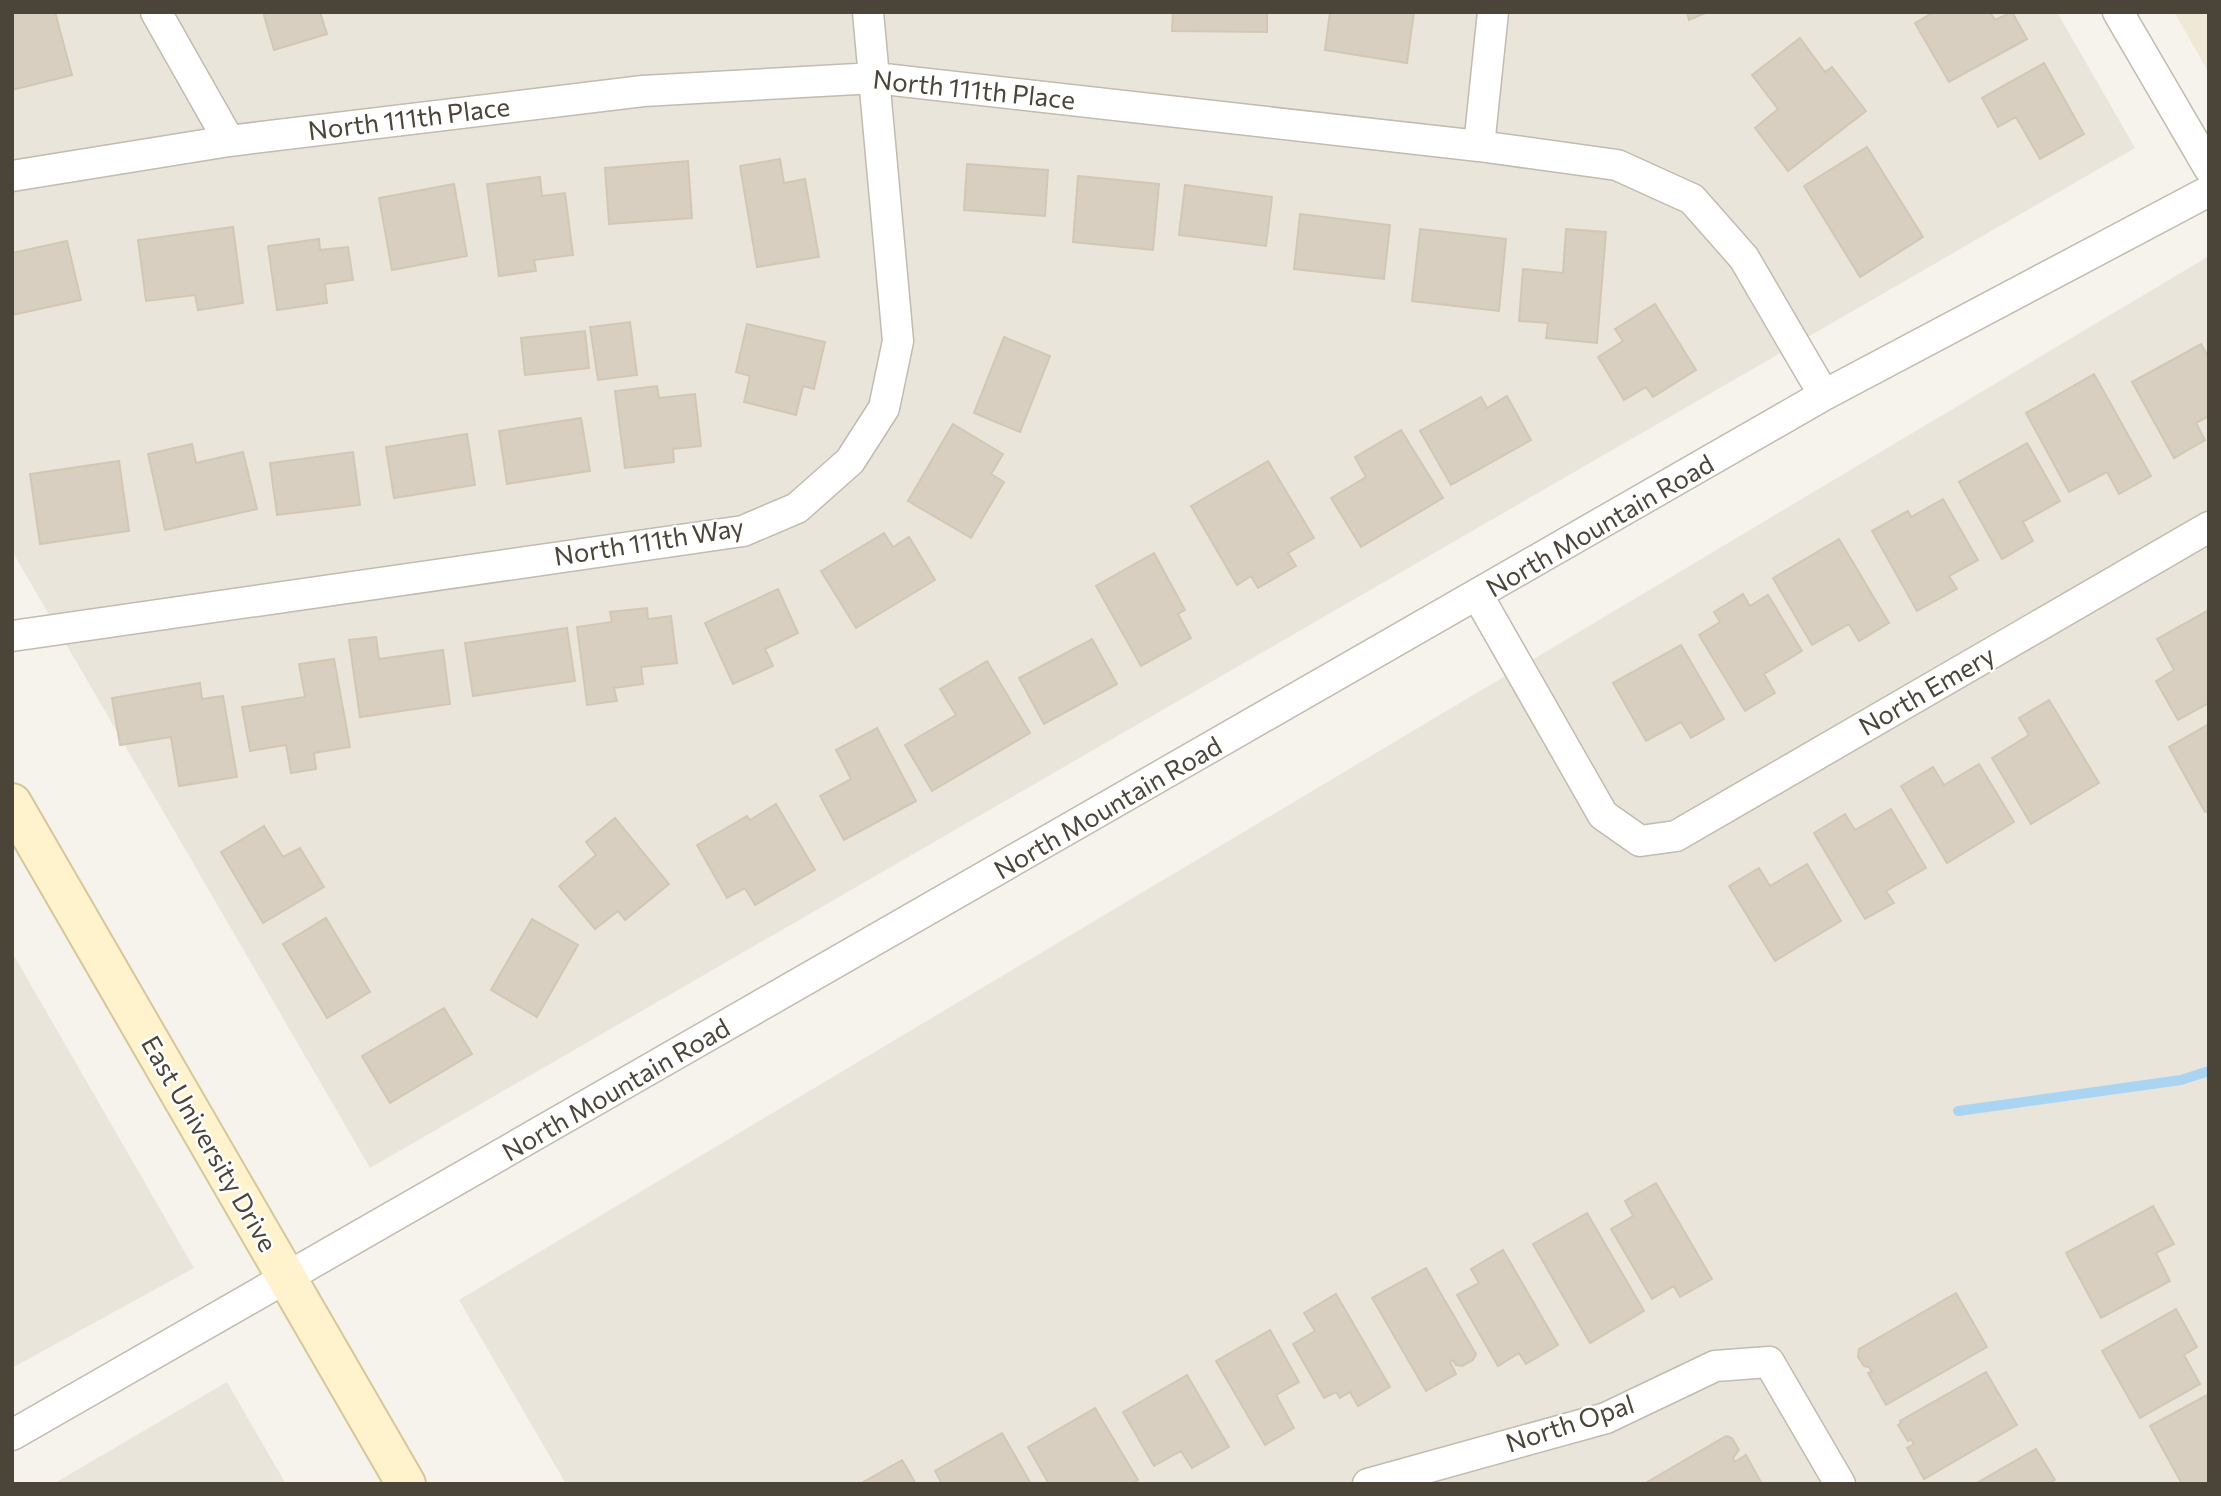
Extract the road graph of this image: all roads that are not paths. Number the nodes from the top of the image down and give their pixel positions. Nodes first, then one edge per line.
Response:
1 (156, 12) edge
2 (869, 12) edge
3 (1493, 12) edge
4 (2118, 12) edge
5 (875, 78) junction
6 (229, 141) junction
7 (1479, 146) junction
8 (2209, 168) edge
9 (12, 176) edge
10 (2209, 191) edge
11 (1824, 395) junction
12 (2209, 527) edge
13 (1478, 596) junction
14 (12, 636) edge
15 (12, 803) edge
16 (287, 1278) junction
17 (12, 1434) edge
18 (406, 1484) edge
19 (1368, 1484) edge
20 (1840, 1484) edge

1 - 6 street
2 - 5 street, North 111th Way
3 - 7 street
4 - 8 street
5 - 6 street, North 111th Place
5 - 7 street, North 111th Place
5 - 14 street, North 111th Way
6 - 9 street, North 111th Place
7 - 11 street, North 111th Place
10 - 11 street, North Mountain Road
11 - 13 street, North Mountain Road
12 - 13 street, North Emery
13 - 16 street, North Mountain Road
15 - 16 main road, East University Drive
16 - 17 street, North Mountain Road
16 - 18 main road, East University Drive
19 - 20 street, North Opal

